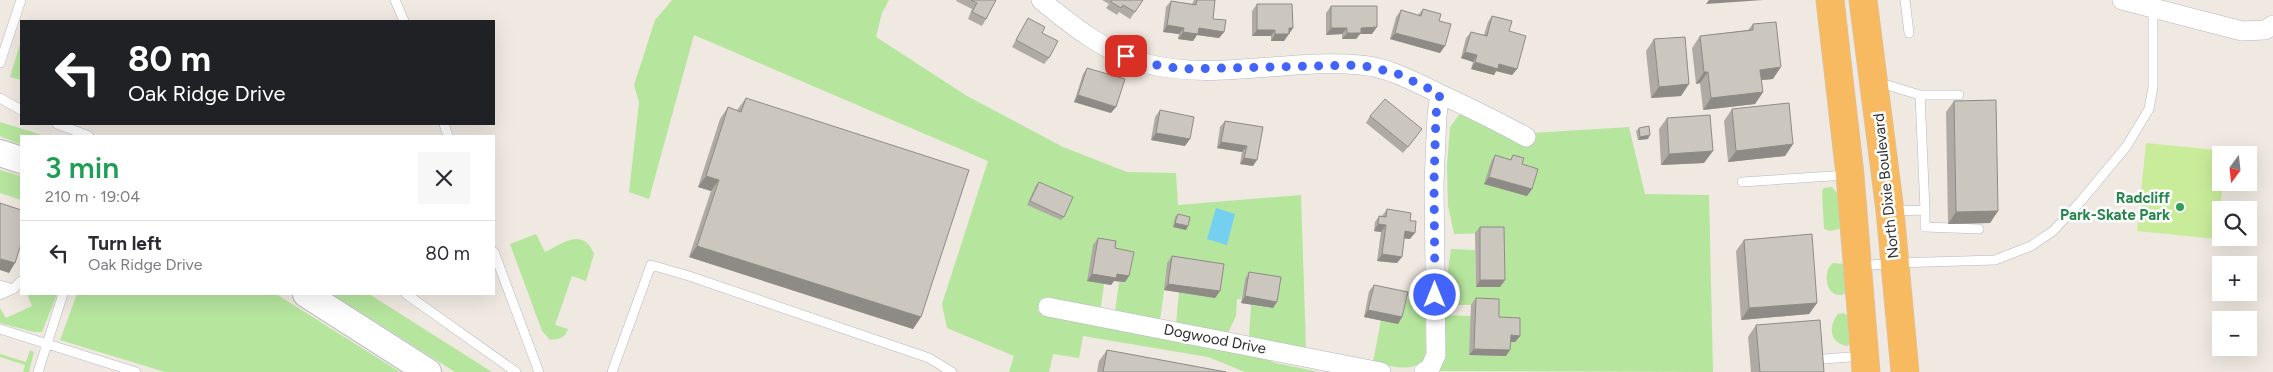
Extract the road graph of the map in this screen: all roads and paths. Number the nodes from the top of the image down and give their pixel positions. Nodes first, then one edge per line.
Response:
1 (21, 0) edge
2 (395, 0) edge
3 (1041, 0) edge
4 (1830, 0) edge
5 (1862, 0) edge
6 (1906, 0) edge
7 (2122, 0) edge
8 (2153, 7) junction
9 (404, 20) edge
10 (2273, 25) edge
11 (2249, 31) junction
12 (1909, 33) dead end
13 (2273, 44) edge
14 (0, 63) edge
15 (1874, 82) junction
16 (1440, 94) junction
17 (1959, 95) dead end
18 (1920, 96) junction
19 (0, 98) edge
20 (20, 109) edge
21 (60, 125) edge
22 (86, 135) edge
23 (1526, 137) dead end
24 (0, 152) edge
25 (20, 160) edge
26 (1850, 175) junction
27 (1742, 182) dead end
28 (1925, 210) junction
29 (1890, 211) junction
30 (1979, 229) dead end
31 (495, 255) edge
32 (1895, 263) junction
33 (1858, 266) junction
34 (20, 282) edge
35 (0, 285) edge
36 (13, 290) junction
37 (0, 295) edge
38 (63, 295) edge
39 (308, 295) edge
40 (407, 295) edge
41 (1048, 307) dead end
42 (0, 329) edge
43 (46, 344) junction
44 (1824, 359) edge
45 (1865, 364) edge
46 (38, 372) edge
47 (136, 372) edge
48 (428, 372) edge
49 (516, 372) edge
50 (539, 372) edge
51 (612, 372) edge
52 (952, 372) edge
53 (1381, 372) edge
54 (1424, 372) edge
55 (1904, 372) edge

1 - 14 lane
2 - 9 lane
3 - 16 street
4 - 26 highway
5 - 15 highway, North Dixie Boulevard
6 - 12 lane
7 - 8 street
8 - 11 street
8 - 32 lane
10 - 11 street
11 - 13 street
15 - 18 lane
15 - 29 highway, North Dixie Boulevard
16 - 23 street
16 - 54 street
17 - 18 lane
18 - 28 lane
19 - 20 lane
21 - 22 lane
24 - 25 main road
26 - 27 lane
26 - 33 highway
28 - 29 lane
28 - 30 lane
29 - 32 highway, North Dixie Boulevard
31 - 50 lane
32 - 33 lane
32 - 55 highway, North Dixie Boulevard
33 - 45 highway
34 - 36 lane
35 - 36 lane
36 - 37 lane
38 - 43 lane
39 - 48 main road
40 - 49 lane
41 - 53 street, Dogwood Drive
42 - 43 lane
43 - 46 lane
43 - 47 lane
44 - 45 lane
51 - 52 lane

